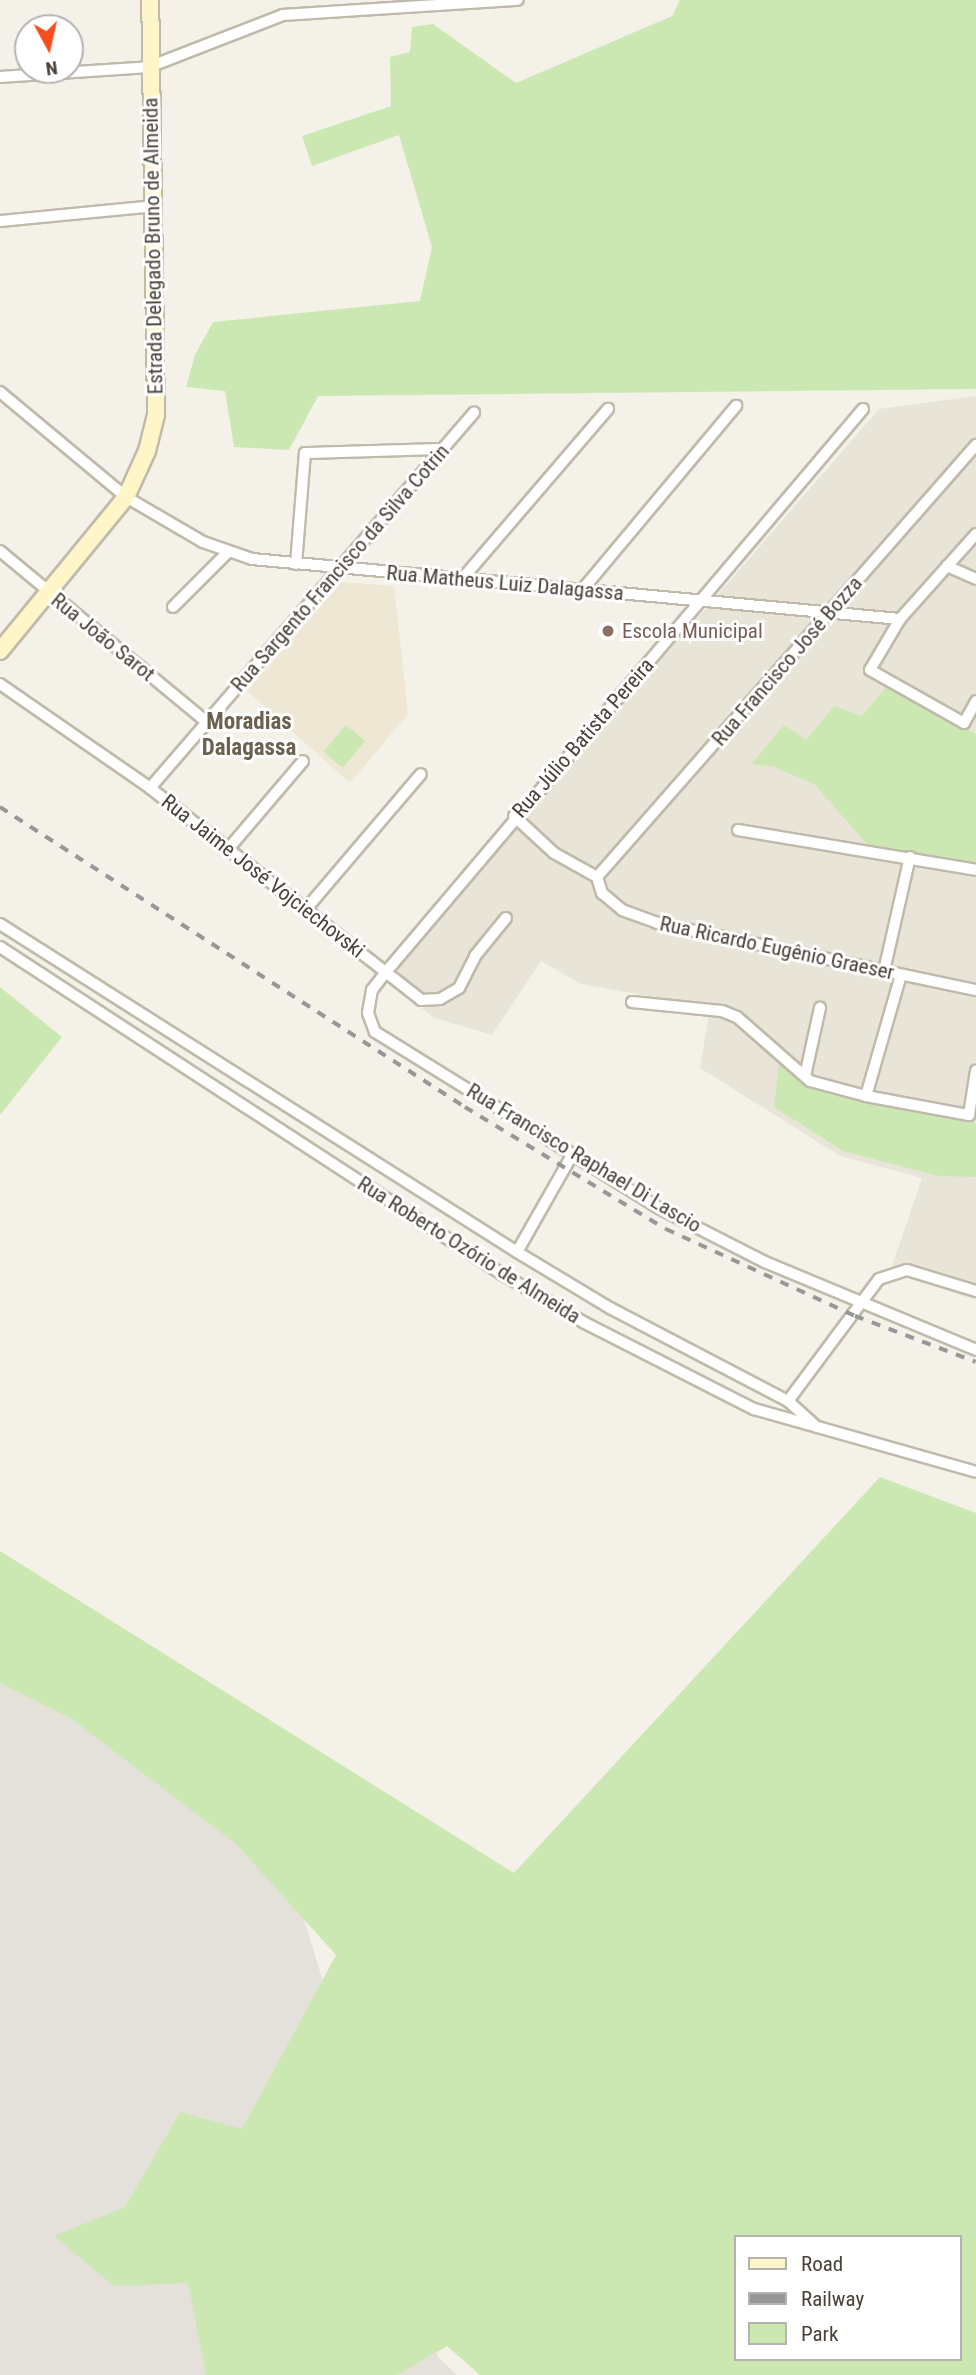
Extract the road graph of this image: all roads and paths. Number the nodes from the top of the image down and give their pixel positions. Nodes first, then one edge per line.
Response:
1 (150, 0) edge
2 (518, 0) edge
3 (438, 3) edge
4 (149, 67) junction
5 (0, 77) edge
6 (155, 206) junction
7 (0, 221) edge
8 (0, 392) edge
9 (736, 406) dead end
10 (608, 409) dead end
11 (863, 409) dead end
12 (474, 412) dead end
13 (976, 444) edge
14 (442, 450) junction
15 (125, 497) junction
16 (976, 534) edge
17 (0, 551) edge
18 (228, 552) junction
19 (296, 564) junction
20 (947, 566) junction
21 (340, 570) junction
22 (463, 578) junction
23 (976, 579) edge
24 (583, 589) junction
25 (48, 593) junction
26 (704, 600) junction
27 (173, 607) dead end
28 (830, 611) junction
29 (900, 619) junction
30 (0, 651) edge
31 (0, 684) edge
32 (976, 701) edge
33 (207, 722) junction
34 (303, 761) dead end
35 (421, 774) dead end
36 (150, 788) junction
37 (514, 816) junction
38 (738, 830) dead end
39 (229, 848) junction
40 (910, 858) junction
41 (976, 870) edge
42 (597, 877) junction
43 (306, 909) junction
44 (506, 918) dead end
45 (0, 924) edge
46 (0, 947) edge
47 (884, 971) junction
48 (386, 972) junction
49 (77, 973) junction
50 (901, 975) junction
51 (976, 989) edge
52 (66, 990) junction
53 (632, 1002) dead end
54 (128, 1007) junction
55 (820, 1008) dead end
56 (116, 1022) junction
57 (976, 1071) edge
58 (805, 1076) junction
59 (866, 1096) junction
60 (572, 1155) junction
61 (517, 1252) junction
62 (976, 1291) edge
63 (863, 1305) junction
64 (976, 1350) edge
65 (788, 1401) junction
66 (819, 1428) junction
67 (976, 1472) edge

1 - 4 street, Estrada Delegado Bruno de Almeida
2 - 3 street
3 - 4 street
4 - 5 street
4 - 6 street, Estrada Delegado Bruno de Almeida
6 - 7 street
6 - 15 street, Estrada Delegado Bruno de Almeida
8 - 15 street, Rua Matheus Luiz Dalagassa
9 - 24 street
10 - 22 street
11 - 26 street, Rua Júlio Batista Pereira
12 - 14 street, Rua Sargento Francisco da Silva Cotrin
13 - 28 street, Rua Francisco José Bozza
14 - 19 street
14 - 21 street, Rua Sargento Francisco da Silva Cotrin
15 - 18 street, Rua Matheus Luiz Dalagassa
15 - 25 street, Estrada Delegado Bruno de Almeida
16 - 20 street
17 - 25 street, Rua João Sarot
18 - 19 street, Rua Matheus Luiz Dalagassa
18 - 27 street
19 - 21 street, Rua Matheus Luiz Dalagassa
20 - 23 street
20 - 29 street
21 - 22 street, Rua Matheus Luiz Dalagassa
21 - 33 street, Rua Sargento Francisco da Silva Cotrin
22 - 24 street, Rua Matheus Luiz Dalagassa
24 - 26 street, Rua Matheus Luiz Dalagassa
25 - 30 street, Estrada Delegado Bruno de Almeida
25 - 33 street, Rua João Sarot
26 - 28 street, Rua Matheus Luiz Dalagassa
26 - 37 street, Rua Júlio Batista Pereira
28 - 29 street, Rua Matheus Luiz Dalagassa
28 - 42 street, Rua Francisco José Bozza
29 - 32 street
31 - 36 street, Rua Jaime José Vojciechovski
33 - 36 street, Rua Sargento Francisco da Silva Cotrin
34 - 39 street
35 - 43 street
36 - 39 street, Rua Jaime José Vojciechovski
37 - 42 street
37 - 48 street, Rua Júlio Batista Pereira
38 - 40 street
39 - 43 street, Rua Jaime José Vojciechovski
40 - 41 street
40 - 47 street
42 - 47 street, Rua Ricardo Eugênio Graeser
43 - 48 street, Rua Jaime José Vojciechovski
44 - 48 street, Rua Jaime José Vojciechovski
45 - 49 street
46 - 52 street, Rua Roberto Ozório de Almeida
47 - 50 street, Rua Ricardo Eugênio Graeser
48 - 60 street, Rua Francisco Raphael Di Lascio
49 - 52 street
49 - 54 street
50 - 51 street, Rua Ricardo Eugênio Graeser
50 - 59 street
52 - 56 street, Rua Roberto Ozório de Almeida
53 - 58 street
54 - 56 street
54 - 61 street
55 - 58 street
56 - 66 street, Rua Roberto Ozório de Almeida
57 - 59 street
58 - 59 street
60 - 61 street
60 - 63 street, Rua Francisco Raphael Di Lascio
61 - 65 street
62 - 63 street
63 - 64 street, Rua Francisco Raphael Di Lascio
63 - 65 street
65 - 66 street
66 - 67 street, Rua Roberto Ozório de Almeida

